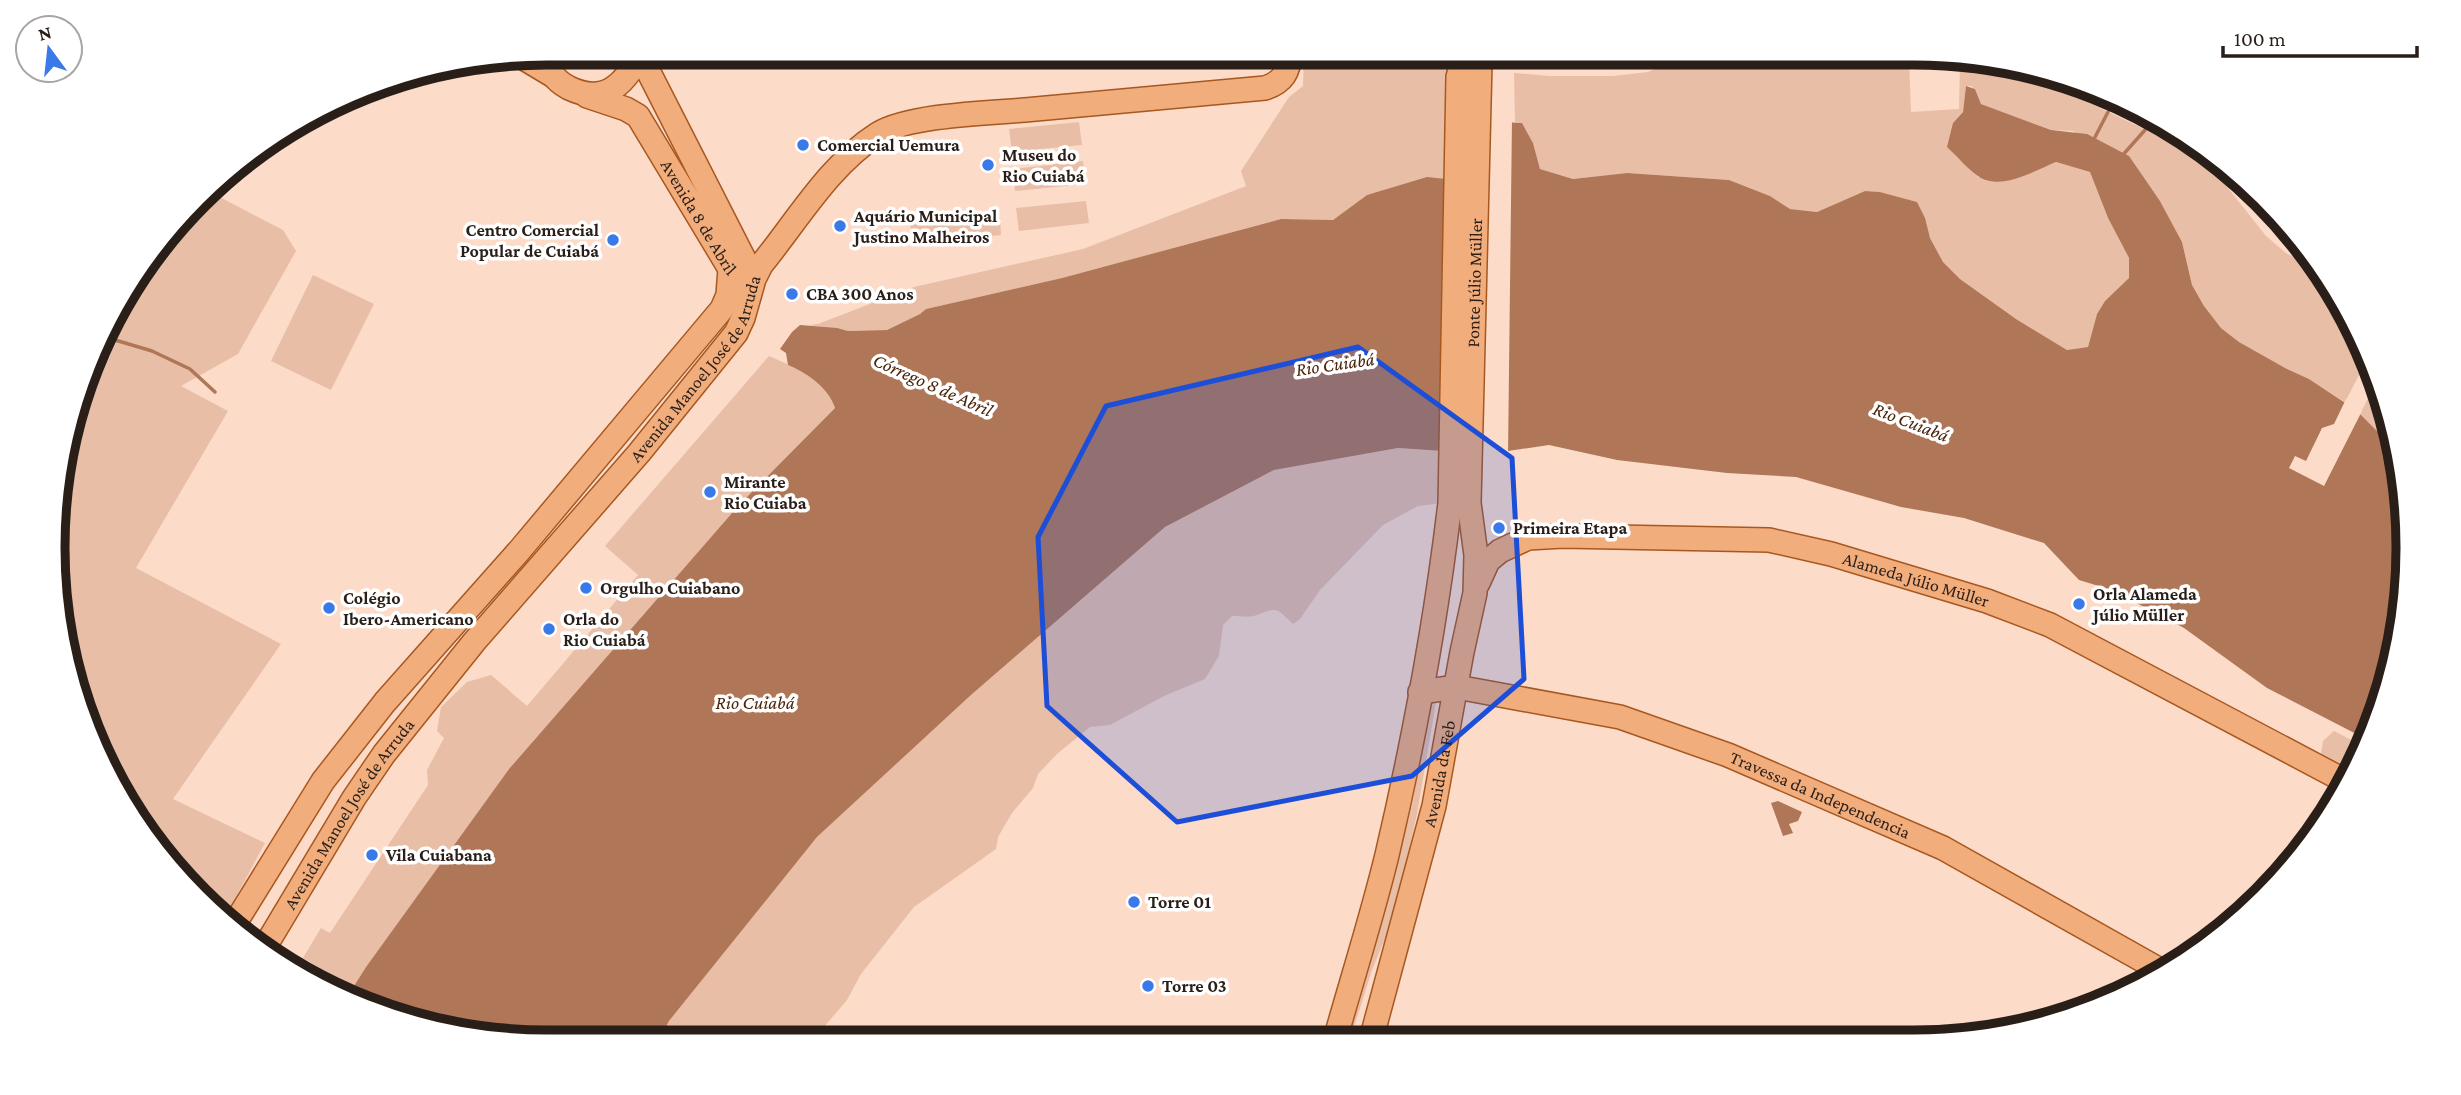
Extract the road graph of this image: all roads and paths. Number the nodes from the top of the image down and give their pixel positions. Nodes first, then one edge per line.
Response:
1 (536, 65) edge
2 (548, 65) edge
3 (634, 65) edge
4 (646, 65) edge
5 (1287, 65) edge
6 (1455, 65) edge
7 (1469, 65) edge
8 (1477, 65) edge
9 (552, 75) junction
10 (1458, 77) junction
11 (587, 96) junction
12 (730, 269) junction
13 (753, 281) junction
14 (714, 319) junction
15 (742, 322) junction
16 (1460, 503) junction
17 (1475, 593) junction
18 (1457, 687) junction
19 (1420, 692) junction
20 (2338, 777) edge
21 (238, 917) edge
22 (268, 941) edge
23 (2154, 967) edge
24 (1338, 1030) edge
25 (1374, 1030) edge

1 - 9 main road, Avenida 8 de Abril
2 - 9 main road
3 - 11 main road, Avenida 8 de Abril
4 - 13 main road, Avenida 8 de Abril
5 - 13 main road, Avenida Manoel José de Arruda
6 - 10 main road
7 - 10 main road
8 - 16 main road, Ponte Júlio Müller
9 - 11 main road, Avenida 8 de Abril
10 - 16 main road, Ponte Júlio Müller
11 - 12 main road, Avenida 8 de Abril
12 - 13 main road, Avenida 8 de Abril
12 - 14 main road, Avenida Manoel José de Arruda
13 - 15 main road, Avenida Manoel José de Arruda
14 - 15 main road
14 - 21 main road, Avenida Manoel José de Arruda
15 - 22 main road, Avenida Manoel José de Arruda
16 - 17 main road, Avenida da Feb
16 - 19 main road, Avenida da Feb
17 - 18 main road, Avenida da Feb
17 - 20 main road, Alameda Júlio Müller
18 - 19 main road, Travessa da Independencia
18 - 23 main road, Travessa da Independencia
18 - 25 main road, Avenida da Feb
19 - 24 main road, Avenida da Feb

